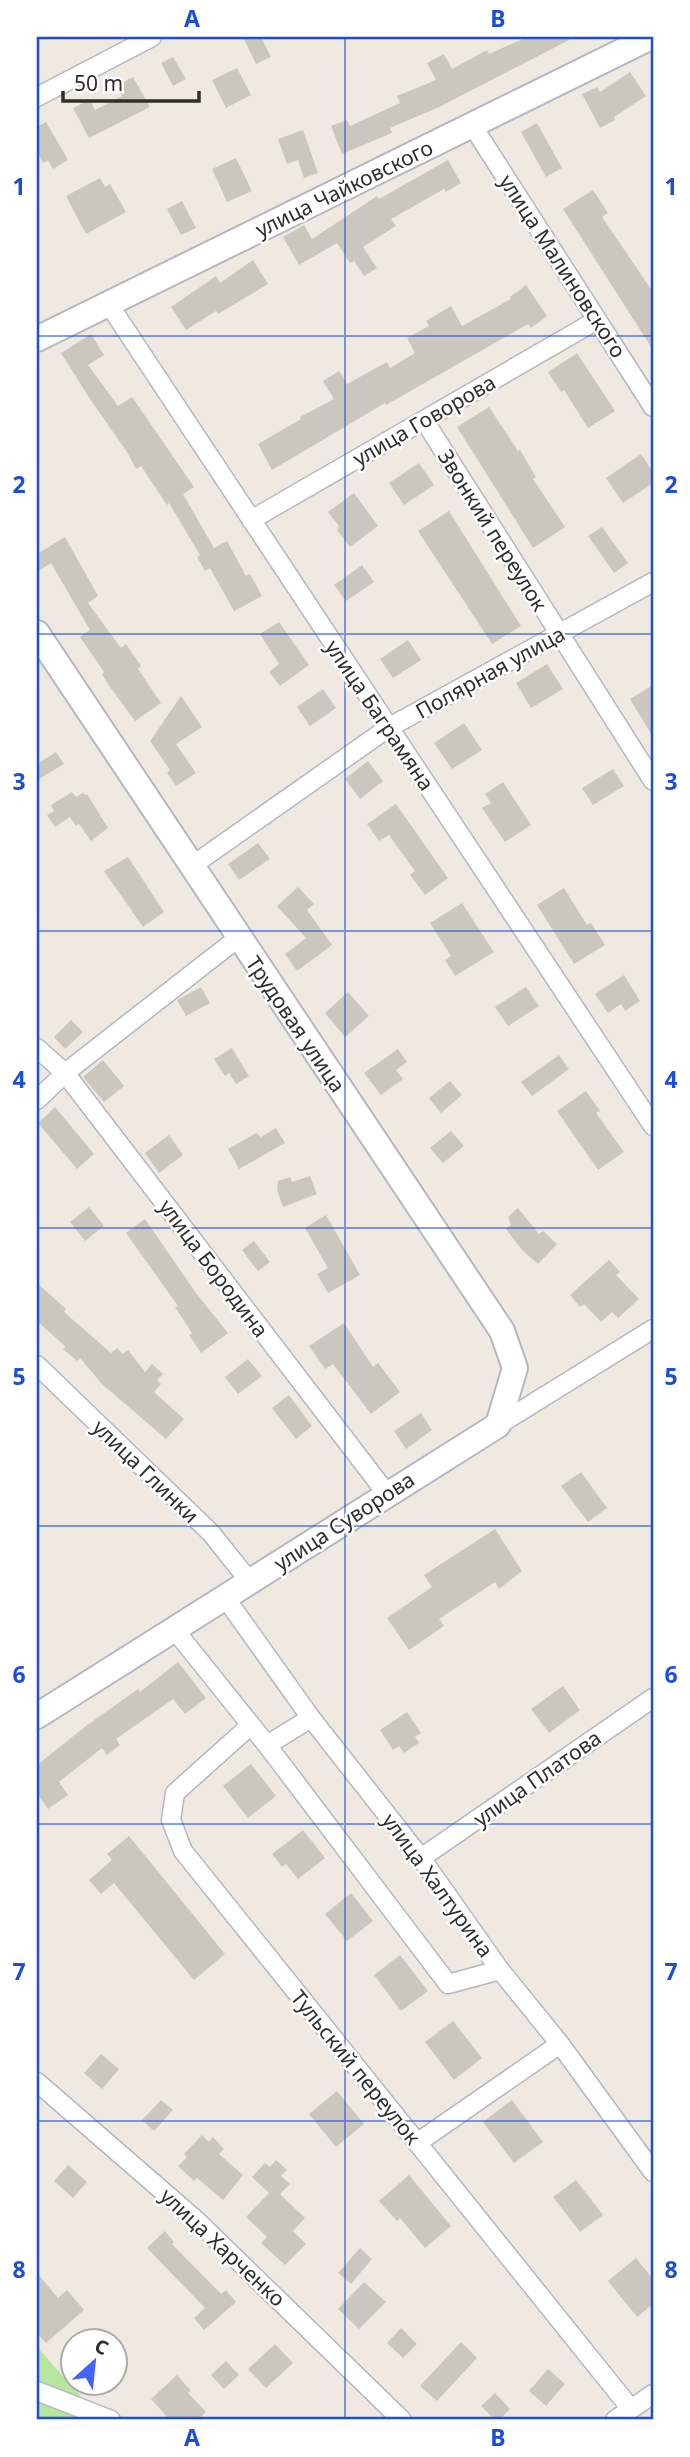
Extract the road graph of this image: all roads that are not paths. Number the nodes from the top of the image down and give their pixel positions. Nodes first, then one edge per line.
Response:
1 (152, 37) edge
2 (650, 37) edge
3 (37, 97) edge
4 (472, 124) junction
5 (108, 303) junction
6 (597, 320) junction
7 (37, 339) edge
8 (653, 407) edge
9 (424, 421) junction
10 (251, 520) junction
11 (653, 582) edge
12 (37, 633) edge
13 (559, 634) junction
14 (388, 728) junction
15 (653, 781) edge
16 (193, 865) junction
17 (238, 938) junction
18 (37, 1048) edge
19 (65, 1073) junction
20 (37, 1100) edge
21 (653, 1126) edge
22 (653, 1329) edge
23 (37, 1365) edge
24 (498, 1425) junction
25 (387, 1494) junction
26 (250, 1582) junction
27 (224, 1596) junction
28 (174, 1629) junction
29 (653, 1698) edge
30 (37, 1716) edge
31 (311, 1718) junction
32 (251, 1726) junction
33 (267, 1745) junction
34 (421, 1858) junction
35 (500, 1970) junction
36 (560, 2044) junction
37 (37, 2082) edge
38 (417, 2143) junction
39 (653, 2172) edge
40 (37, 2391) edge
41 (653, 2394) edge
42 (631, 2409) junction
43 (111, 2420) edge
44 (402, 2420) edge
45 (615, 2420) edge

1 - 3 street
2 - 4 main road, улица Чайковского
4 - 5 main road, улица Чайковского
4 - 6 street, улица Малиновского
5 - 7 main road, улица Чайковского
5 - 10 street, улица Баграмяна
6 - 8 street, улица Малиновского
6 - 9 street, улица Говорова
9 - 10 street, улица Говорова
9 - 13 street, Звонкий переулок
10 - 14 street, улица Баграмяна
11 - 13 street, Полярная улица
12 - 16 main road, Трудовая улица
13 - 14 street, Полярная улица
13 - 15 street, Звонкий переулок
14 - 16 street, Полярная улица
14 - 21 street, улица Баграмяна
16 - 17 main road, Трудовая улица
17 - 19 street
17 - 24 main road, Трудовая улица
18 - 19 street, улица Бородина
19 - 20 street
19 - 25 street, улица Бородина
22 - 24 street, улица Суворова
23 - 26 street, улица Глинки
24 - 25 main road, улица Суворова
25 - 26 main road, улица Суворова
26 - 27 main road, улица Суворова
27 - 28 main road, улица Суворова
27 - 31 street, улица Халтурина
28 - 30 main road, улица Суворова
28 - 32 street
29 - 34 street, улица Платова
31 - 33 street
31 - 34 street, улица Халтурина
32 - 33 street
32 - 38 street, Тульский переулок
33 - 35 street
34 - 35 street, улица Халтурина
35 - 36 street, улица Халтурина
36 - 38 street
36 - 39 street, улица Халтурина
37 - 44 street, улица Харченко
38 - 42 street, Тульский переулок
40 - 43 street
41 - 42 street
42 - 45 street

